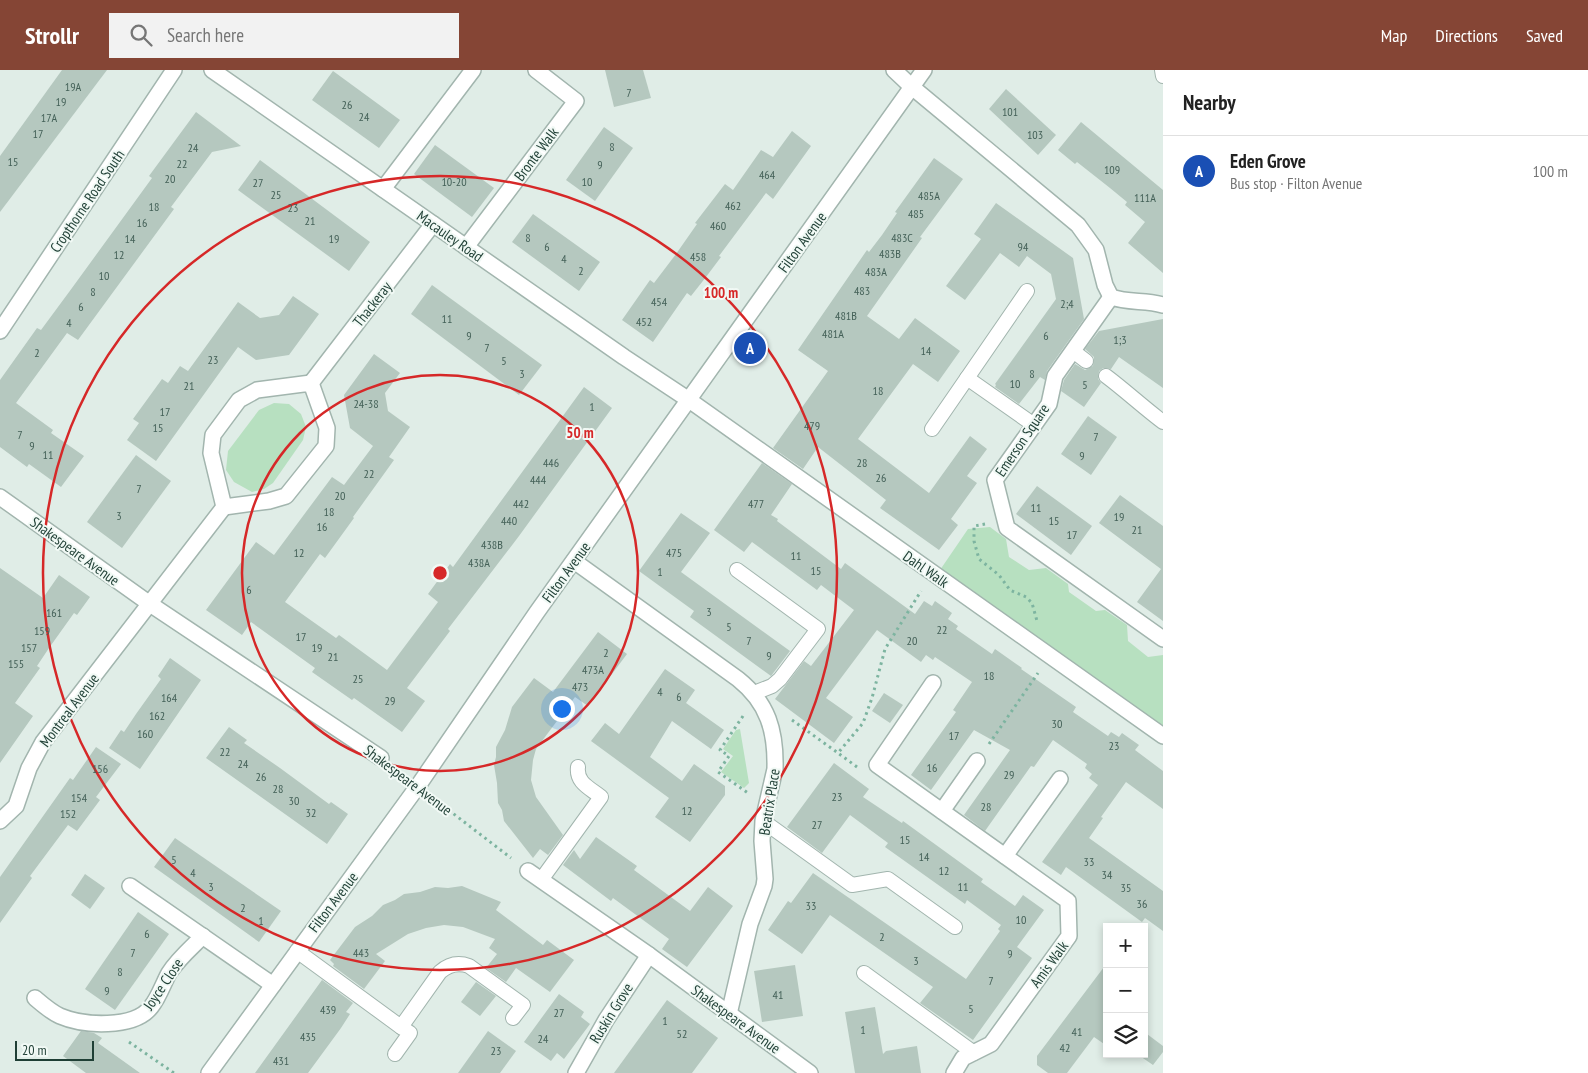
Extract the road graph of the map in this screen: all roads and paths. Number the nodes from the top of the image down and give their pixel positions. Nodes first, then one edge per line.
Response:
1 (174, 70) edge
2 (212, 70) edge
3 (473, 70) edge
4 (536, 70) edge
5 (894, 70) edge
6 (924, 70) edge
7 (1162, 70) edge
8 (1163, 76) edge
9 (912, 87) junction
10 (383, 189) junction
11 (433, 224) junction
12 (466, 247) junction
13 (1027, 291) dead end
14 (1111, 297) junction
15 (1163, 305) edge
16 (0, 331) edge
17 (1072, 351) junction
18 (1086, 361) dead end
19 (1106, 376) dead end
20 (967, 378) junction
21 (311, 383) junction
22 (689, 400) junction
23 (1163, 422) edge
24 (1034, 425) junction
25 (932, 429) dead end
26 (0, 497) edge
27 (224, 507) junction
28 (1006, 521) junction
29 (574, 561) junction
30 (737, 570) dead end
31 (932, 573) junction
32 (150, 604) junction
33 (1039, 625) dead end
34 (1163, 639) edge
35 (1049, 656) junction
36 (933, 683) dead end
37 (754, 693) junction
38 (1163, 736) edge
39 (381, 758) dead end
40 (977, 761) joint
41 (878, 765) junction
42 (578, 767) dead end
43 (1060, 778) dead end
44 (418, 786) junction
45 (942, 811) junction
46 (0, 821) edge
47 (763, 821) junction
48 (1005, 856) junction
49 (528, 871) joint
50 (541, 880) junction
51 (130, 886) dead end
52 (955, 927) dead end
53 (203, 936) junction
54 (297, 951) junction
55 (649, 955) junction
56 (864, 973) dead end
57 (273, 984) junction
58 (34, 998) dead end
59 (729, 1014) junction
60 (513, 1018) dead end
61 (110, 1023) junction
62 (401, 1027) junction
63 (974, 1053) junction
64 (395, 1054) dead end
65 (213, 1072) edge
66 (174, 1073) edge
67 (576, 1073) edge
68 (810, 1073) edge
69 (954, 1073) edge

1 - 16 street, Cropthorne Road South
2 - 10 street, Macauley Road
3 - 10 street
4 - 12 street, Bronte Walk
5 - 9 street
6 - 9 street, Filton Avenue
7 - 8 lane
9 - 14 street
9 - 22 street, Filton Avenue
10 - 11 street, Macauley Road
11 - 12 street, Macauley Road
11 - 21 street, Thackeray
12 - 22 street, Macauley Road
13 - 20 lane
14 - 15 street
14 - 17 street, Emerson Square
17 - 18 lane
17 - 24 street, Emerson Square
19 - 23 lane
20 - 24 lane
20 - 25 lane
21 - 27 street
21 - 27 street
22 - 29 street, Filton Avenue
22 - 31 street, Dahl Walk
24 - 28 street, Emerson Square
26 - 32 street, Shakespeare Avenue
27 - 32 street
28 - 33 path
28 - 34 street, Emerson Square
29 - 37 street, Beatrix Place
29 - 44 street, Filton Avenue
30 - 37 lane
31 - 35 street, Dahl Walk
31 - 41 path
32 - 39 street, Shakespeare Avenue
32 - 46 street, Montreal Avenue
35 - 38 street, Dahl Walk
35 - 40 path
36 - 41 street
37 - 47 street, Beatrix Place
40 - 45 street
41 - 45 street, Amis Walk
42 - 50 lane
43 - 48 street
44 - 49 path, Shakespeare Avenue
44 - 54 street, Filton Avenue
45 - 48 street, Amis Walk
47 - 52 lane
47 - 59 street, Beatrix Place
48 - 63 street, Amis Walk
49 - 50 street, Shakespeare Avenue
50 - 55 street, Shakespeare Avenue
51 - 53 street
53 - 57 street
53 - 61 street, Joyce Close
54 - 57 street, Filton Avenue
54 - 62 lane
55 - 59 street, Shakespeare Avenue
55 - 67 street, Ruskin Grove
56 - 63 lane
57 - 65 street, Filton Avenue
58 - 61 street, Joyce Close
59 - 68 street, Shakespeare Avenue
60 - 62 lane
61 - 66 path
62 - 64 lane
63 - 69 street, Amis Walk

